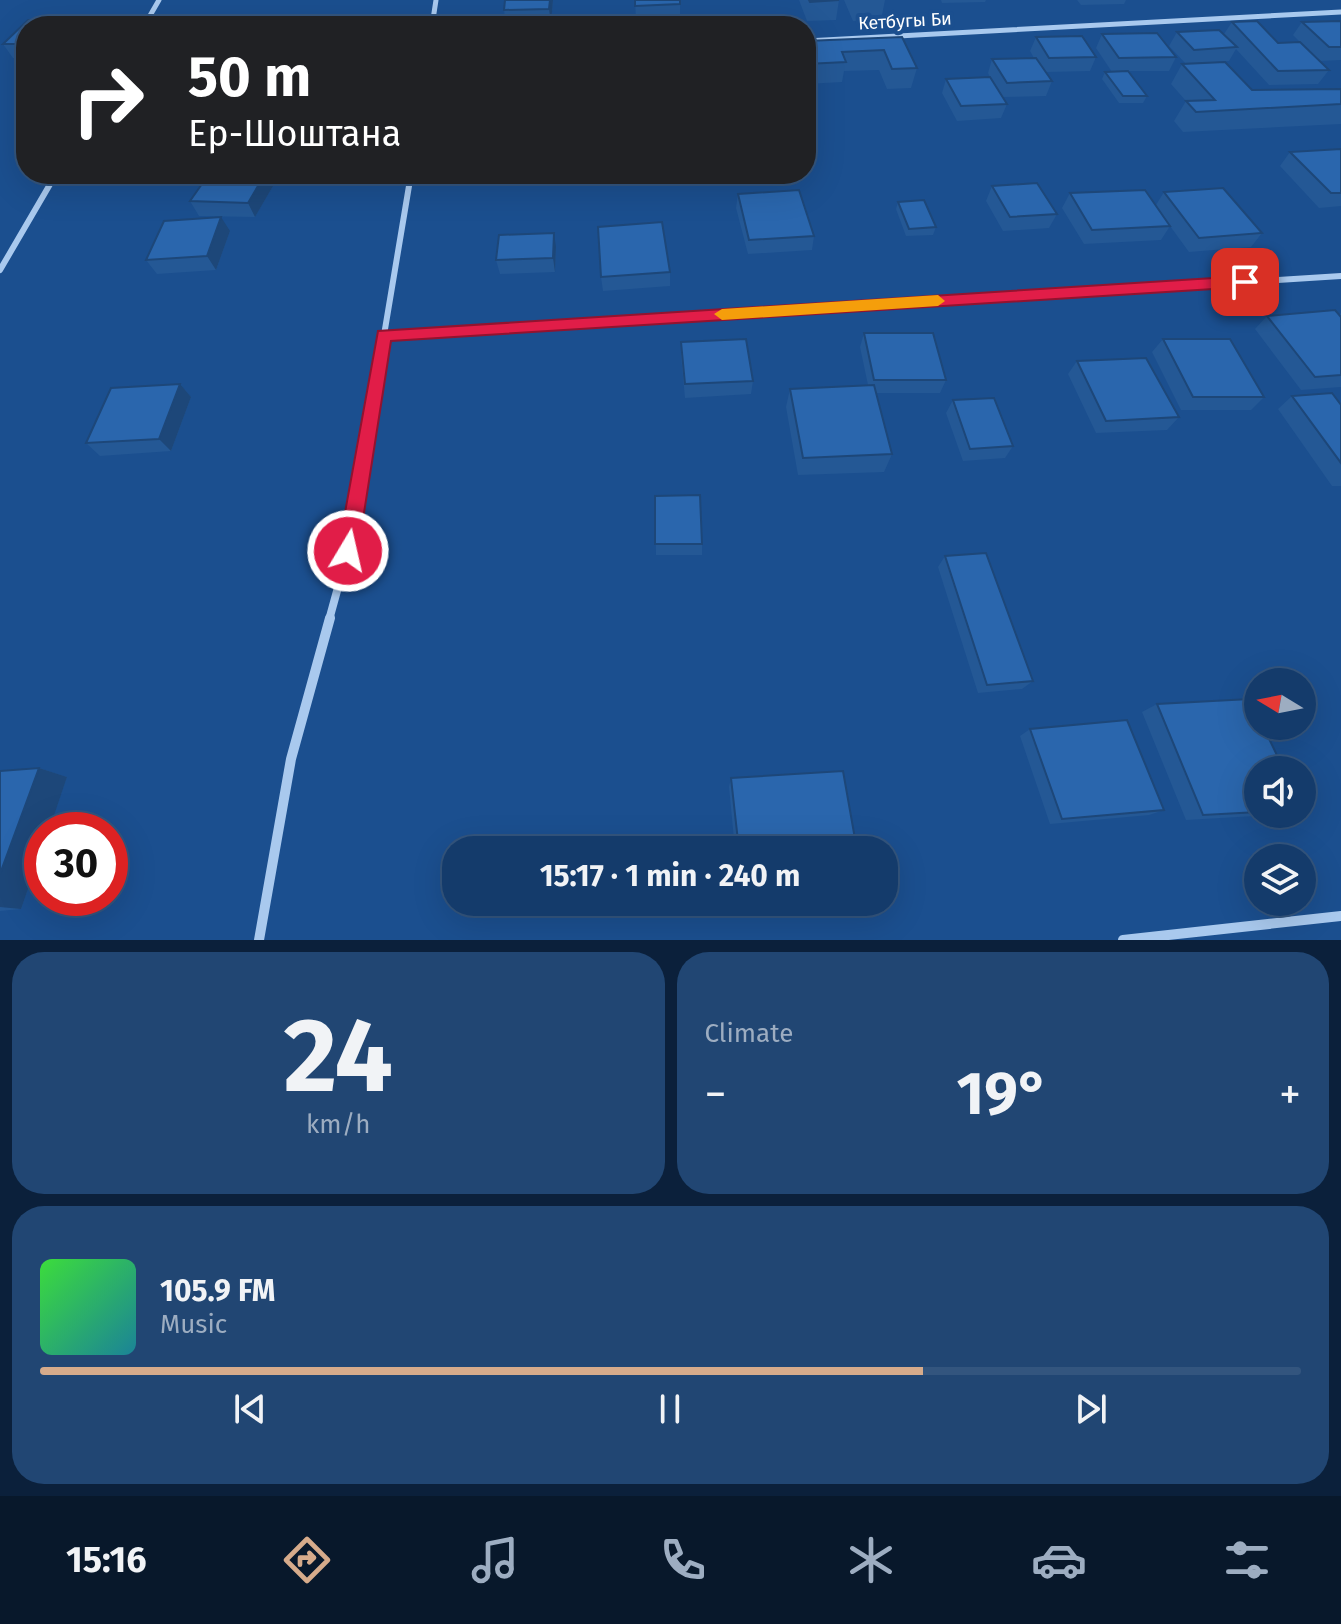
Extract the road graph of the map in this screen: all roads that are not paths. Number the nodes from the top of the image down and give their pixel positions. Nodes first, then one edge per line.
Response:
1 (1341, 12) edge
2 (816, 40) edge
3 (50, 184) edge
4 (409, 184) edge
5 (0, 270) edge
6 (1341, 276) edge
7 (384, 336) junction
8 (1341, 916) edge
9 (259, 940) edge
10 (1123, 940) edge

1 - 2 street, Кетбугы Би
3 - 5 street
4 - 7 street
6 - 7 street
7 - 9 street
8 - 10 street

